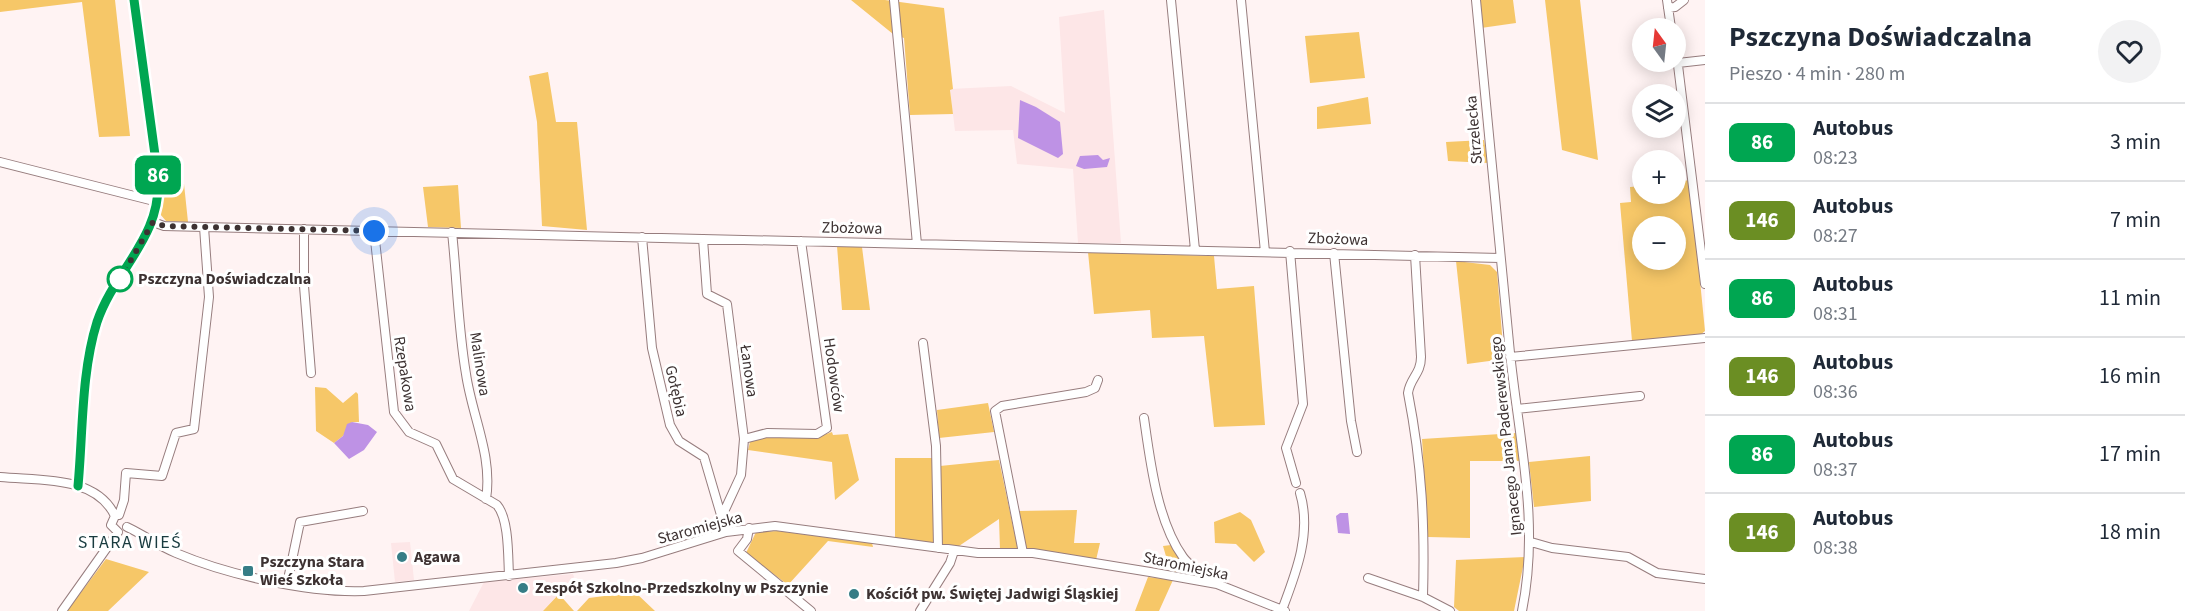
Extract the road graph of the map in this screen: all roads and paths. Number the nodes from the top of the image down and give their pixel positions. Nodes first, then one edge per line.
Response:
1 (134, 0) edge
2 (894, 0) edge
3 (1171, 0) edge
4 (1241, 0) edge
5 (1476, 0) edge
6 (1684, 0) edge
7 (1667, 4) edge
8 (1705, 60) edge
9 (1686, 62) edge
10 (1679, 72) edge
11 (0, 162) edge
12 (158, 202) junction
13 (153, 222) junction
14 (204, 227) junction
15 (304, 229) junction
16 (374, 231) junction
17 (452, 232) junction
18 (642, 237) junction
19 (703, 239) junction
20 (801, 241) junction
21 (917, 244) junction
22 (1195, 250) junction
23 (1290, 251) junction
24 (1265, 252) junction
25 (1334, 253) junction
26 (1415, 255) junction
27 (1500, 258) junction
28 (1704, 270) edge
29 (1705, 284) edge
30 (1705, 338) edge
31 (923, 343) dead end
32 (1510, 357) junction
33 (311, 373) dead end
34 (1098, 380) dead end
35 (1640, 396) dead end
36 (1517, 409) junction
37 (1144, 418) dead end
38 (744, 439) junction
39 (1357, 452) dead end
40 (0, 477) edge
41 (1296, 483) dead end
42 (78, 486) junction
43 (1300, 494) dead end
44 (486, 499) junction
45 (363, 511) dead end
46 (117, 516) junction
47 (722, 516) junction
48 (128, 527) junction
49 (749, 528) junction
50 (118, 532) junction
51 (726, 532) junction
52 (1531, 542) junction
53 (938, 548) junction
54 (954, 551) junction
55 (1023, 553) junction
56 (1189, 564) junction
57 (509, 576) junction
58 (1185, 578) junction
59 (1368, 578) dead end
60 (1705, 579) edge
61 (1209, 582) junction
62 (287, 584) junction
63 (1423, 597) junction
64 (1283, 610) edge
65 (62, 611) edge
66 (811, 611) edge
67 (920, 611) edge
68 (1450, 611) edge
69 (1522, 611) edge

1 - 12 street
2 - 21 street
3 - 22 street
4 - 24 street
5 - 27 street, Strzelecka
6 - 7 street
8 - 9 street
10 - 28 street
11 - 12 street
12 - 13 street
13 - 14 street, Zbożowa
13 - 42 street
14 - 15 street, Zbożowa
14 - 46 street
15 - 16 street, Zbożowa
15 - 33 street
16 - 17 street, Zbożowa
16 - 44 street, Rzepakowa
17 - 18 street, Zbożowa
17 - 44 street, Malinowa
18 - 19 street, Zbożowa
18 - 47 street, Gołębia
19 - 20 street, Zbożowa
19 - 38 street, Łanowa
20 - 21 street, Zbożowa
20 - 38 street, Hodowców
21 - 22 street, Zbożowa
22 - 24 street, Zbożowa
23 - 24 street, Zbożowa
23 - 25 street, Zbożowa
23 - 41 street
25 - 26 street, Zbożowa
25 - 39 street
26 - 27 street, Zbożowa
26 - 63 street
27 - 32 street, Ignacego Jana Paderewskiego
28 - 29 street
30 - 32 street
31 - 53 street
32 - 36 street, Ignacego Jana Paderewskiego
34 - 55 street
35 - 36 street
36 - 52 street, Ignacego Jana Paderewskiego
37 - 56 street
38 - 47 street, Łanowa
40 - 42 street
42 - 46 street
43 - 64 street
44 - 57 street, Rzepakowa
45 - 62 street
46 - 48 street
46 - 50 street
47 - 51 street, Gołębia
48 - 50 street
48 - 62 street, Staromiejska
49 - 51 street, Staromiejska
49 - 53 street, Staromiejska
49 - 66 street
50 - 65 street
51 - 57 street, Staromiejska
52 - 60 street
52 - 69 street, Ignacego Jana Paderewskiego
53 - 54 street, Staromiejska
54 - 55 street, Staromiejska
54 - 67 street
55 - 58 street, Staromiejska
56 - 58 street
56 - 61 street
57 - 62 street, Staromiejska
58 - 61 street, Staromiejska
59 - 63 street
61 - 64 street, Staromiejska
63 - 68 street

